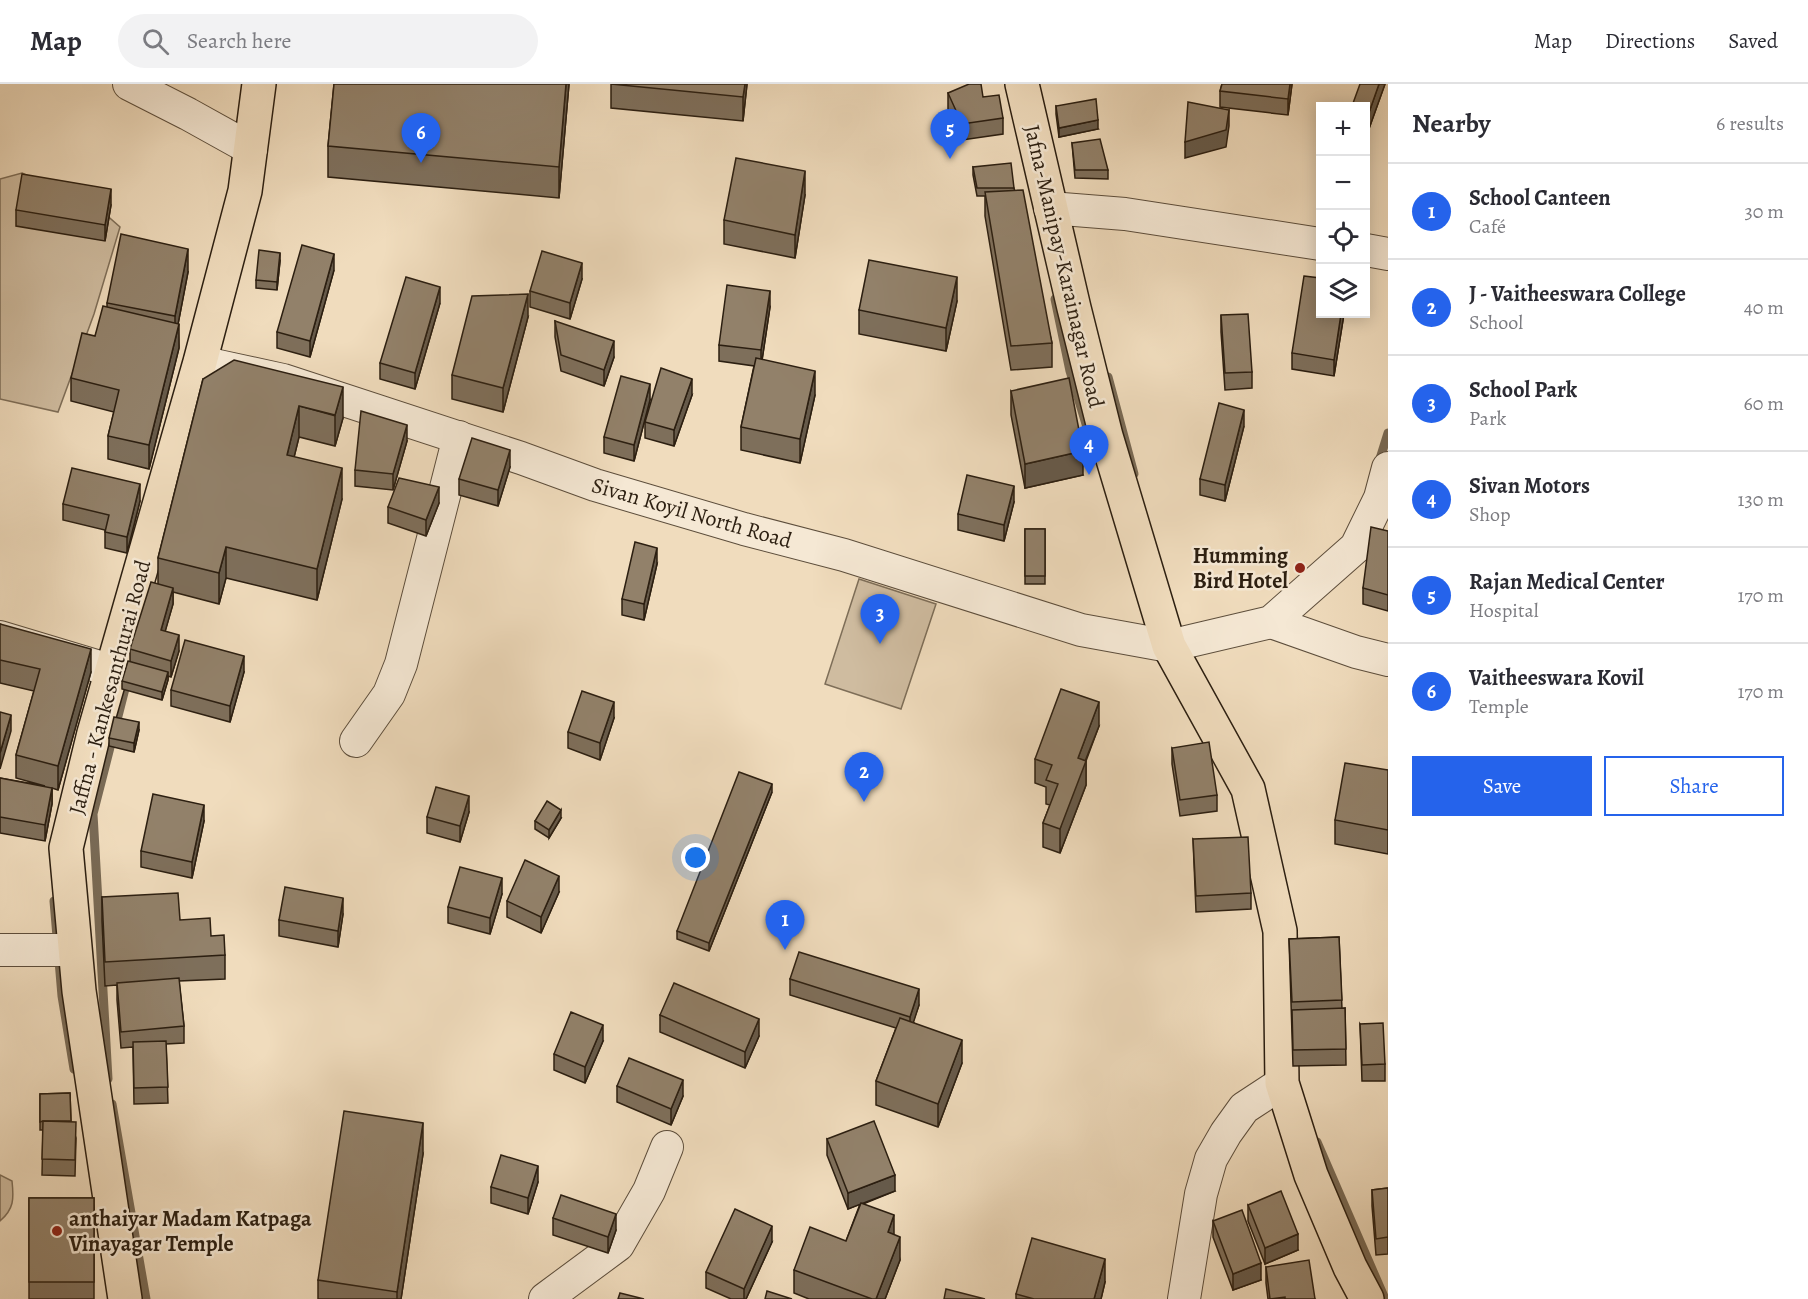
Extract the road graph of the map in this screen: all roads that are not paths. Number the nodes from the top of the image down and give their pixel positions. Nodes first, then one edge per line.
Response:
1 (129, 84) edge
2 (260, 84) edge
3 (1022, 84) edge
4 (251, 149) junction
5 (1050, 208) junction
6 (1316, 243) edge
7 (1370, 251) edge
8 (1388, 254) edge
9 (209, 364) junction
10 (459, 437) junction
11 (1388, 468) edge
12 (1271, 622) junction
13 (0, 637) edge
14 (1168, 646) junction
15 (1388, 660) edge
16 (113, 671) junction
17 (356, 741) dead end
18 (0, 950) edge
19 (74, 950) junction
20 (1282, 1083) junction
21 (667, 1147) dead end
22 (125, 1299) edge
23 (545, 1299) edge
24 (1184, 1299) edge
25 (1367, 1299) edge

1 - 4 street
2 - 4 main road, Jaffna - Kankesanthurai Road
3 - 5 main road, Jafna-Manipay-Karainagar Road
4 - 9 main road, Jaffna - Kankesanthurai Road
5 - 6 street
5 - 14 main road, Jafna-Manipay-Karainagar Road
7 - 8 street
9 - 10 street, Sivan Koyil North Road
9 - 16 main road, Jaffna - Kankesanthurai Road
10 - 14 street, Sivan Koyil North Road
10 - 17 street
11 - 12 street
12 - 14 street
12 - 15 street
13 - 16 street
14 - 20 main road, Jafna-Manipay-Karainagar Road
16 - 19 main road, Jaffna - Kankesanthurai Road
18 - 19 street
19 - 22 main road, Jaffna - Kankesanthurai Road
20 - 24 street
20 - 25 main road, Jafna-Manipay-Karainagar Road
21 - 23 street

